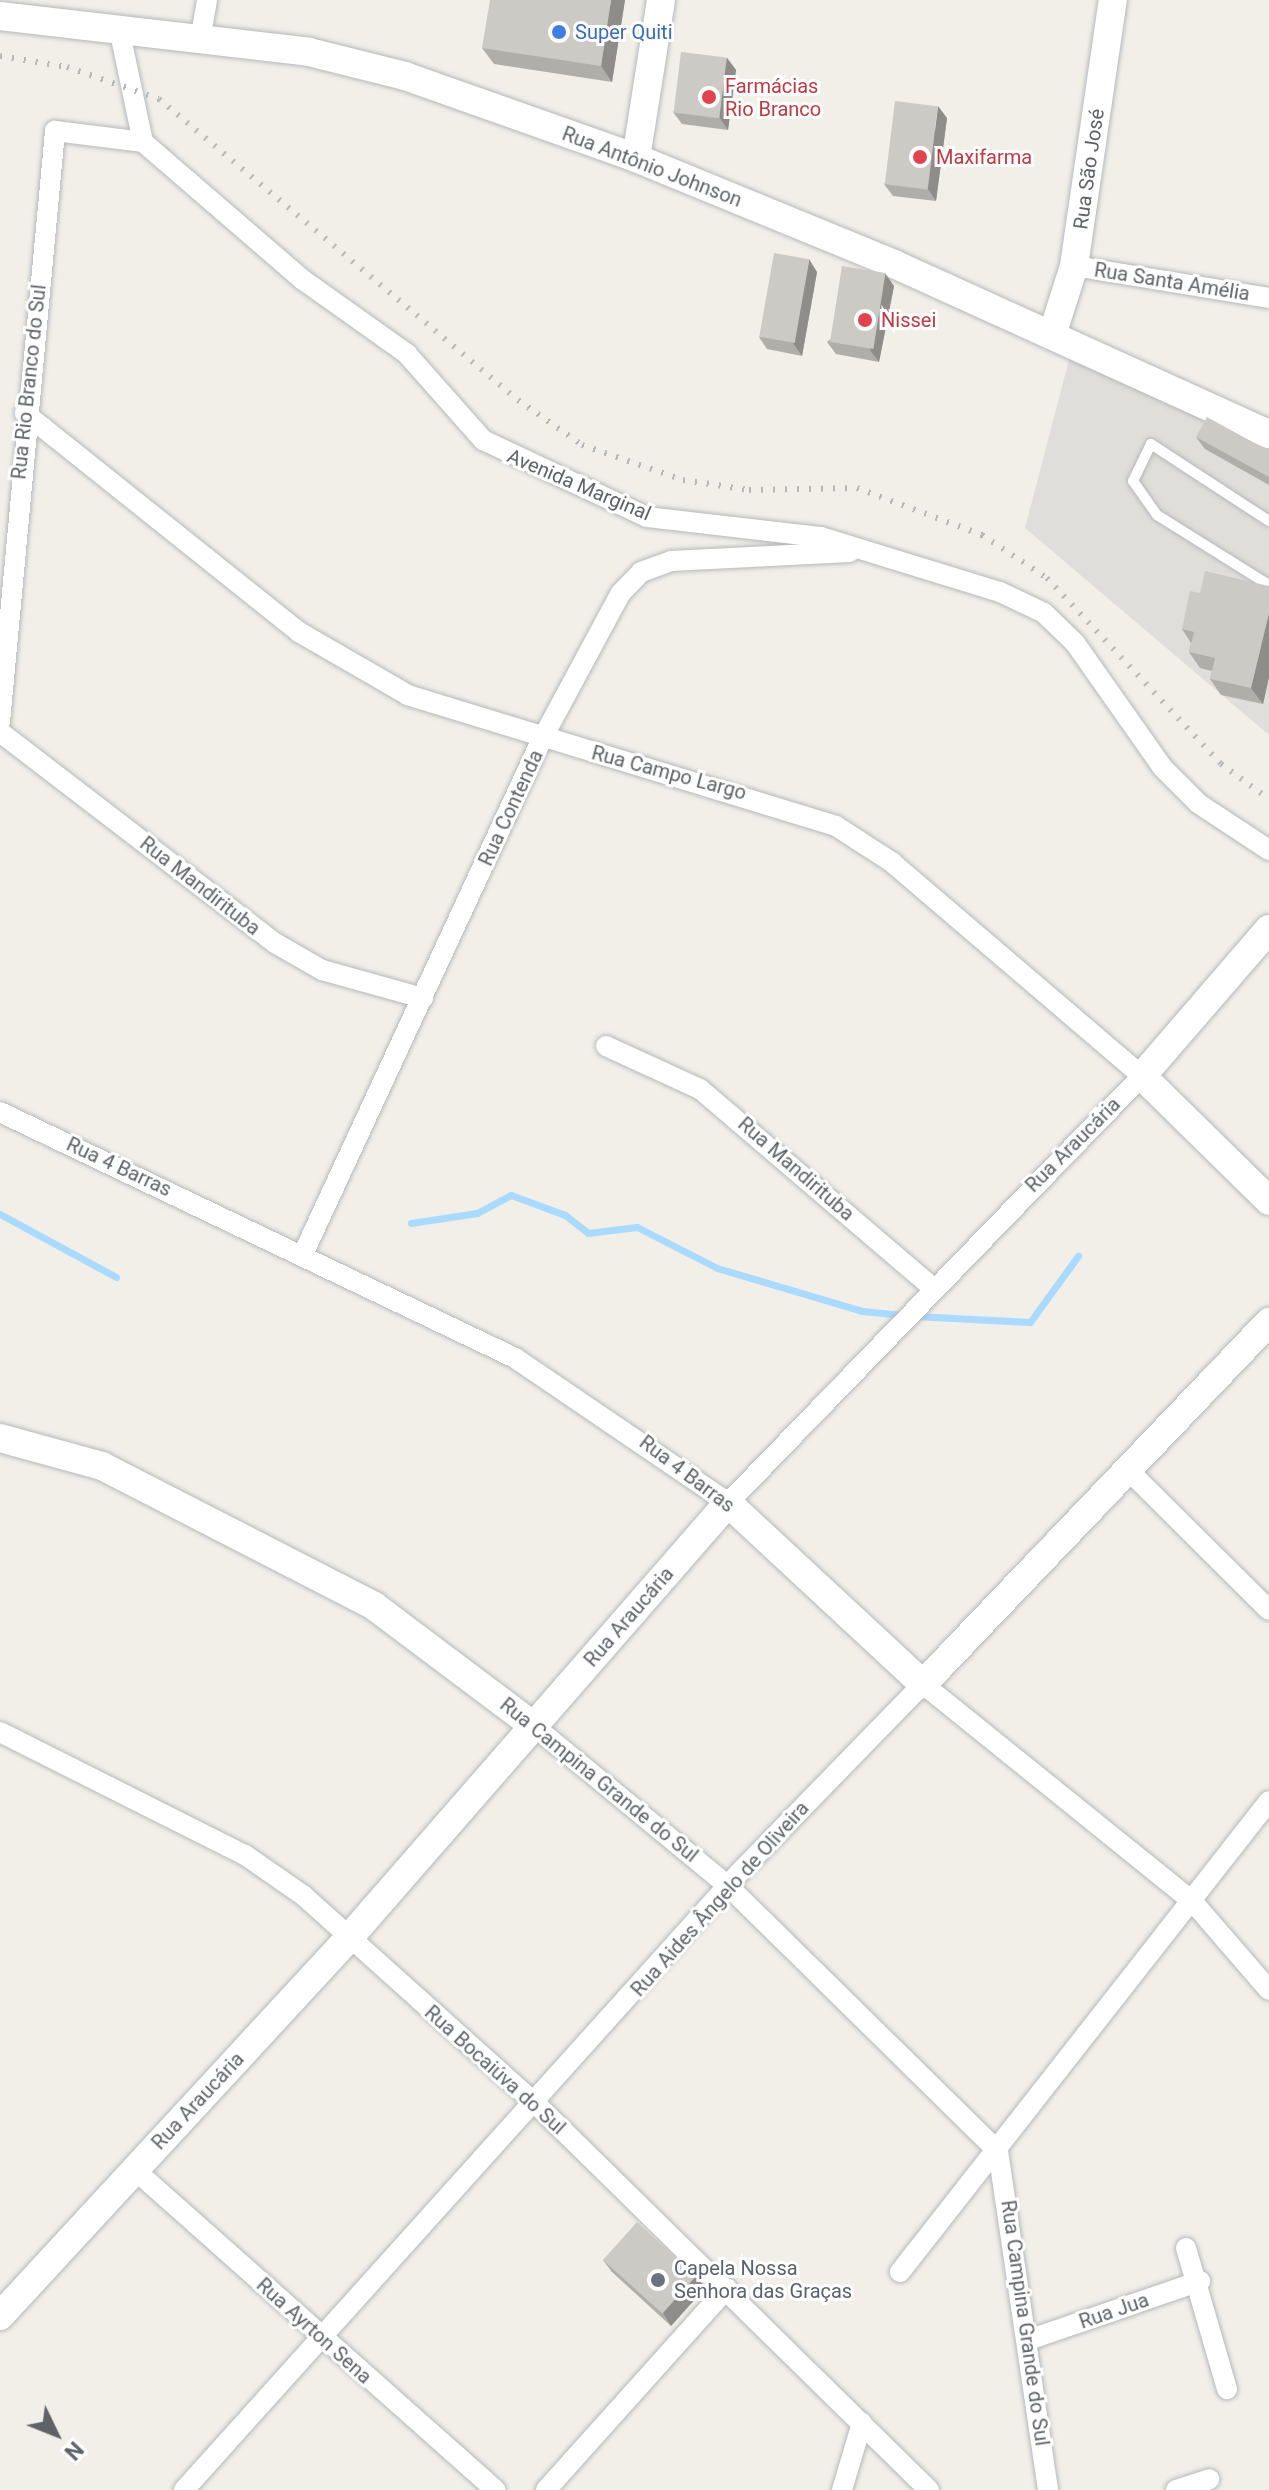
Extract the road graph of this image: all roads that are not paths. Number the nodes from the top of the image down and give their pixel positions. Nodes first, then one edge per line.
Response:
1 (207, 0) edge
2 (661, 0) edge
3 (1113, 0) edge
4 (0, 16) edge
5 (120, 33) junction
6 (200, 41) junction
7 (143, 142) junction
8 (636, 158) junction
9 (1074, 266) junction
10 (1269, 298) edge
11 (1052, 335) junction
12 (25, 413) junction
13 (1269, 434) edge
14 (1269, 521) edge
15 (859, 551) junction
16 (1269, 585) edge
17 (0, 722) edge
18 (0, 732) edge
19 (541, 741) junction
20 (1269, 850) edge
21 (1266, 936) edge
22 (423, 998) junction
23 (606, 1046) dead end
24 (1142, 1076) junction
25 (0, 1112) edge
26 (1269, 1201) edge
27 (304, 1252) junction
28 (931, 1286) junction
29 (1269, 1322) edge
30 (0, 1438) edge
31 (1129, 1471) junction
32 (728, 1503) junction
33 (1269, 1610) edge
34 (923, 1684) junction
35 (534, 1726) junction
36 (0, 1732) edge
37 (1269, 1801) edge
38 (729, 1887) junction
39 (1193, 1902) junction
40 (347, 1939) junction
41 (1269, 1990) edge
42 (535, 2103) junction
43 (998, 2151) junction
44 (135, 2170) junction
45 (1186, 2248) dead end
46 (900, 2272) dead end
47 (1200, 2281) junction
48 (727, 2288) junction
49 (0, 2316) edge
50 (324, 2340) junction
51 (1028, 2340) junction
52 (1227, 2389) dead end
53 (862, 2423) junction
54 (1209, 2479) dead end
55 (184, 2490) edge
56 (495, 2490) edge
57 (546, 2490) edge
58 (842, 2490) edge
59 (929, 2490) edge
60 (1048, 2490) edge
61 (1176, 2490) edge

1 - 6 street
2 - 8 street
3 - 9 street, Rua São José
4 - 5 street, Rua Antônio Johnson
5 - 6 street, Rua Antônio Johnson
5 - 7 street
6 - 8 street, Rua Antônio Johnson
7 - 12 street, Rua Rio Branco do Sul
7 - 15 street, Avenida Marginal
8 - 11 street, Rua Antônio Johnson
9 - 10 street, Rua Santa Amélia
9 - 11 street, Rua São José
11 - 13 street, Rua Antônio Johnson
12 - 17 street, Rua Rio Branco do Sul
12 - 19 street, Rua Campo Largo
14 - 16 lane
15 - 19 street, Rua Contenda
15 - 20 street, Avenida Marginal
18 - 22 street, Rua Mandirituba
19 - 22 street, Rua Contenda
19 - 24 street, Rua Campo Largo
21 - 24 street, Rua Araucária
22 - 27 street, Rua Contenda
23 - 28 street, Rua Mandirituba
24 - 26 street, Rua Campo Largo
24 - 28 street, Rua Araucária
25 - 27 street, Rua 4 Barras
27 - 32 street, Rua 4 Barras
28 - 32 street, Rua Araucária
29 - 31 street, Rua Aides Ângelo de Oliveira
30 - 35 street, Rua Campina Grande do Sul
31 - 33 street
31 - 34 street, Rua Aides Ângelo de Oliveira
32 - 34 street, Rua 4 Barras
32 - 35 street, Rua Araucária
34 - 38 street, Rua Aides Ângelo de Oliveira
34 - 39 street, Rua 4 Barras
35 - 38 street, Rua Campina Grande do Sul
35 - 40 street, Rua Araucária
36 - 40 street, Rua Bocaiúva do Sul
37 - 39 street
38 - 42 street, Rua Aides Ângelo de Oliveira
38 - 43 street, Rua Campina Grande do Sul
39 - 41 street, Rua 4 Barras
39 - 43 street
40 - 42 street, Rua Bocaiúva do Sul
40 - 44 street, Rua Araucária
42 - 48 street, Rua Bocaiúva do Sul
42 - 50 street, Rua Aides Ângelo de Oliveira
43 - 46 street
43 - 51 street, Rua Campina Grande do Sul
44 - 49 street, Rua Araucária
44 - 50 street, Rua Ayrton Sena
45 - 47 street
47 - 51 street, Rua Jua
47 - 52 street
48 - 53 street, Rua Bocaiúva do Sul
48 - 57 street
50 - 55 street, Rua Aides Ângelo de Oliveira
50 - 56 street, Rua Ayrton Sena
51 - 60 street, Rua Campina Grande do Sul
53 - 58 street
53 - 59 street, Rua Bocaiúva do Sul
54 - 61 street

